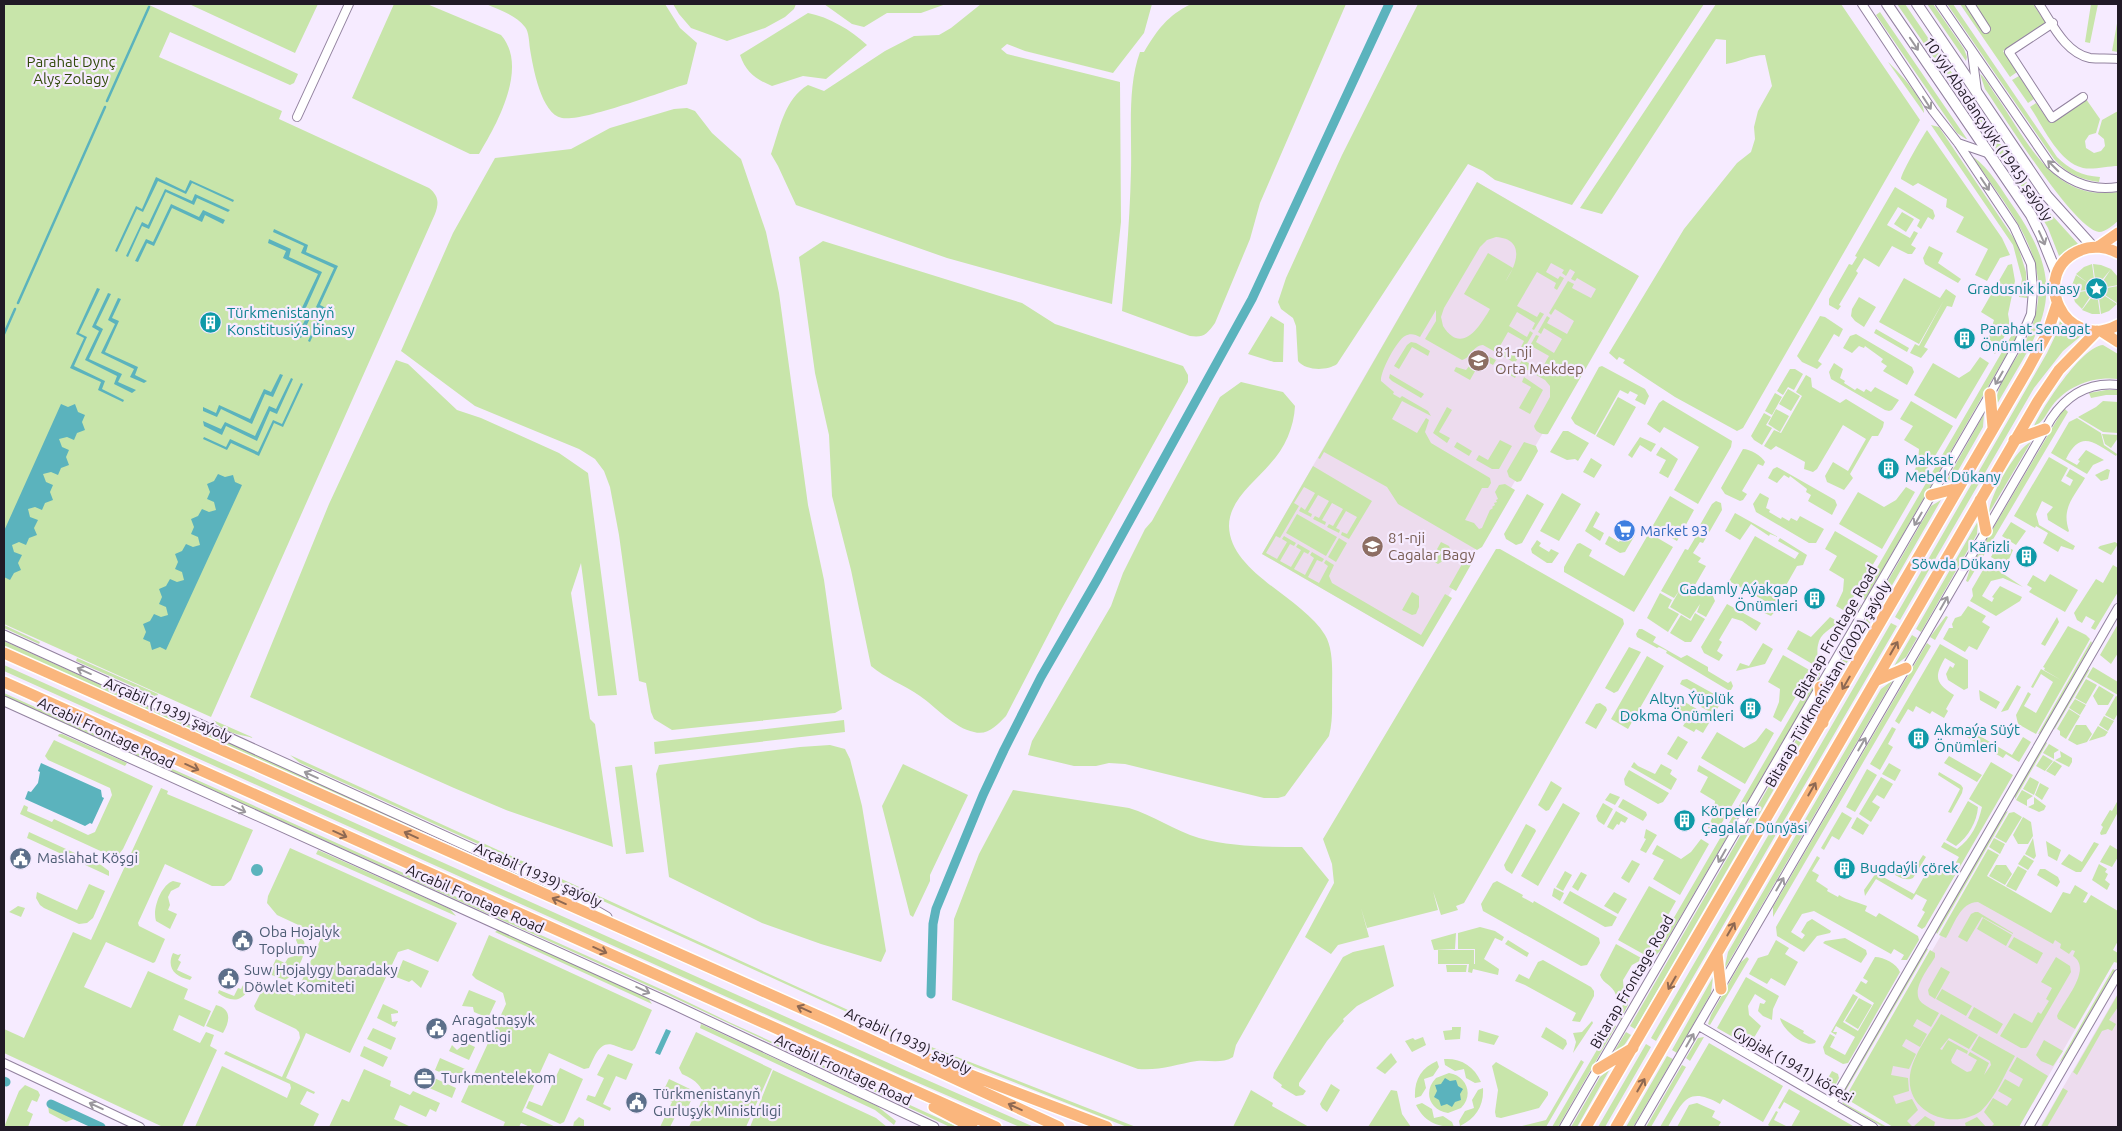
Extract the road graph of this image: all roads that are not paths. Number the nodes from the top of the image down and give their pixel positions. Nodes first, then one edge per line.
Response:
1 (349, 4) edge
2 (1862, 4) edge
3 (1886, 4) edge
4 (1918, 4) edge
5 (1940, 4) edge
6 (1970, 4) edge
7 (2040, 4) edge
8 (2052, 23) junction
9 (1986, 29) dead end
10 (1972, 51) junction
11 (2118, 59) edge
12 (1977, 93) junction
13 (2083, 97) dead end
14 (297, 117) dead end
15 (1958, 143) junction
16 (1987, 153) junction
17 (2118, 187) edge
18 (2118, 234) edge
19 (2096, 247) junction
20 (2118, 253) edge
21 (2057, 275) junction
22 (2057, 304) junction
23 (2118, 325) edge
24 (2099, 331) junction
25 (2118, 342) edge
26 (2118, 385) edge
27 (1990, 394) junction
28 (1993, 427) junction
29 (2045, 429) junction
30 (2014, 440) junction
31 (1958, 488) junction
32 (1931, 495) junction
33 (1980, 500) junction
34 (1986, 531) junction
35 (2118, 608) edge
36 (4, 634) edge
37 (4, 653) edge
38 (1906, 668) junction
39 (1876, 681) junction
40 (4, 682) edge
41 (1820, 688) junction
42 (4, 701) edge
43 (1823, 724) junction
44 (653, 943) junction
45 (1717, 954) junction
46 (2118, 974) edge
47 (1721, 989) junction
48 (832, 1022) junction
49 (1699, 1026) junction
50 (1635, 1047) junction
51 (4, 1063) edge
52 (867, 1069) junction
53 (1598, 1070) junction
54 (1832, 1103) junction
55 (140, 1127) edge
56 (934, 1127) edge
57 (972, 1127) edge
58 (996, 1127) edge
59 (1059, 1127) edge
60 (1107, 1127) edge
61 (1564, 1127) edge
62 (1586, 1127) edge
63 (1616, 1127) edge
64 (1639, 1127) edge
65 (1873, 1127) edge
66 (2029, 1127) edge

1 - 14 street
2 -> 15 street, Bitarap Frontage Road
3 -> 16 main road, 10 ýyl Abadançylyk (1945) şaýoly
4 - 12 main road, 10 ýyl Abadançylyk (1945) şaýoly
5 - 10 street
6 - 9 street
7 - 8 street
8 - 11 street
8 - 13 street
10 - 12 street
17 -> 10 street
12 - 19 main road, 10 ýyl Abadançylyk (1945) şaýoly
15 - 16 street
15 -> 27 street, Bitarap Frontage Road
16 -> 21 main road, 10 ýyl Abadançylyk (1945) şaýoly
18 - 19 main road
19 - 20 main road
19 - 21 main road
21 - 22 main road
22 - 24 main road
22 - 28 main road, Bitarap Türkmenistan (2002) şaýoly
23 - 24 main road
24 - 25 main road
24 - 30 main road
26 - 29 street
27 - 28 main road
27 - 32 street, Bitarap Frontage Road
28 - 31 main road, Bitarap Türkmenistan (2002) şaýoly
29 - 30 main road
29 - 34 street
30 - 33 main road
31 - 32 main road
31 -> 43 main road, Bitarap Türkmenistan (2002) şaýoly
32 -> 41 street, Bitarap Frontage Road
33 - 34 main road
39 -> 33 main road
38 -> 34 street
35 - 54 street
44 -> 36 street
44 -> 37 main road, Arçabil (1939) şaýoly
38 - 39 main road
47 -> 38 street
45 -> 39 main road
40 -> 52 main road
41 - 43 main road
41 -> 53 street, Bitarap Frontage Road
42 -> 56 street, Arcabil Frontage Road
43 -> 50 main road, Bitarap Türkmenistan (2002) şaýoly
48 -> 44 main road, Arçabil (1939) şaýoly
45 - 47 main road
63 -> 45 main road
46 - 66 street
47 - 49 street
59 -> 48 main road, Arçabil (1939) şaýoly
48 - 60 main road
49 - 54 street, Gypjak (1941) köçesi
64 -> 49 street
50 - 53 main road
50 - 62 main road, Bitarap Türkmenistan (2002) şaýoly
55 -> 51 street
52 - 57 main road
52 - 58 main road
53 - 61 street, Bitarap Frontage Road
54 - 65 street, Gypjak (1941) köçesi

